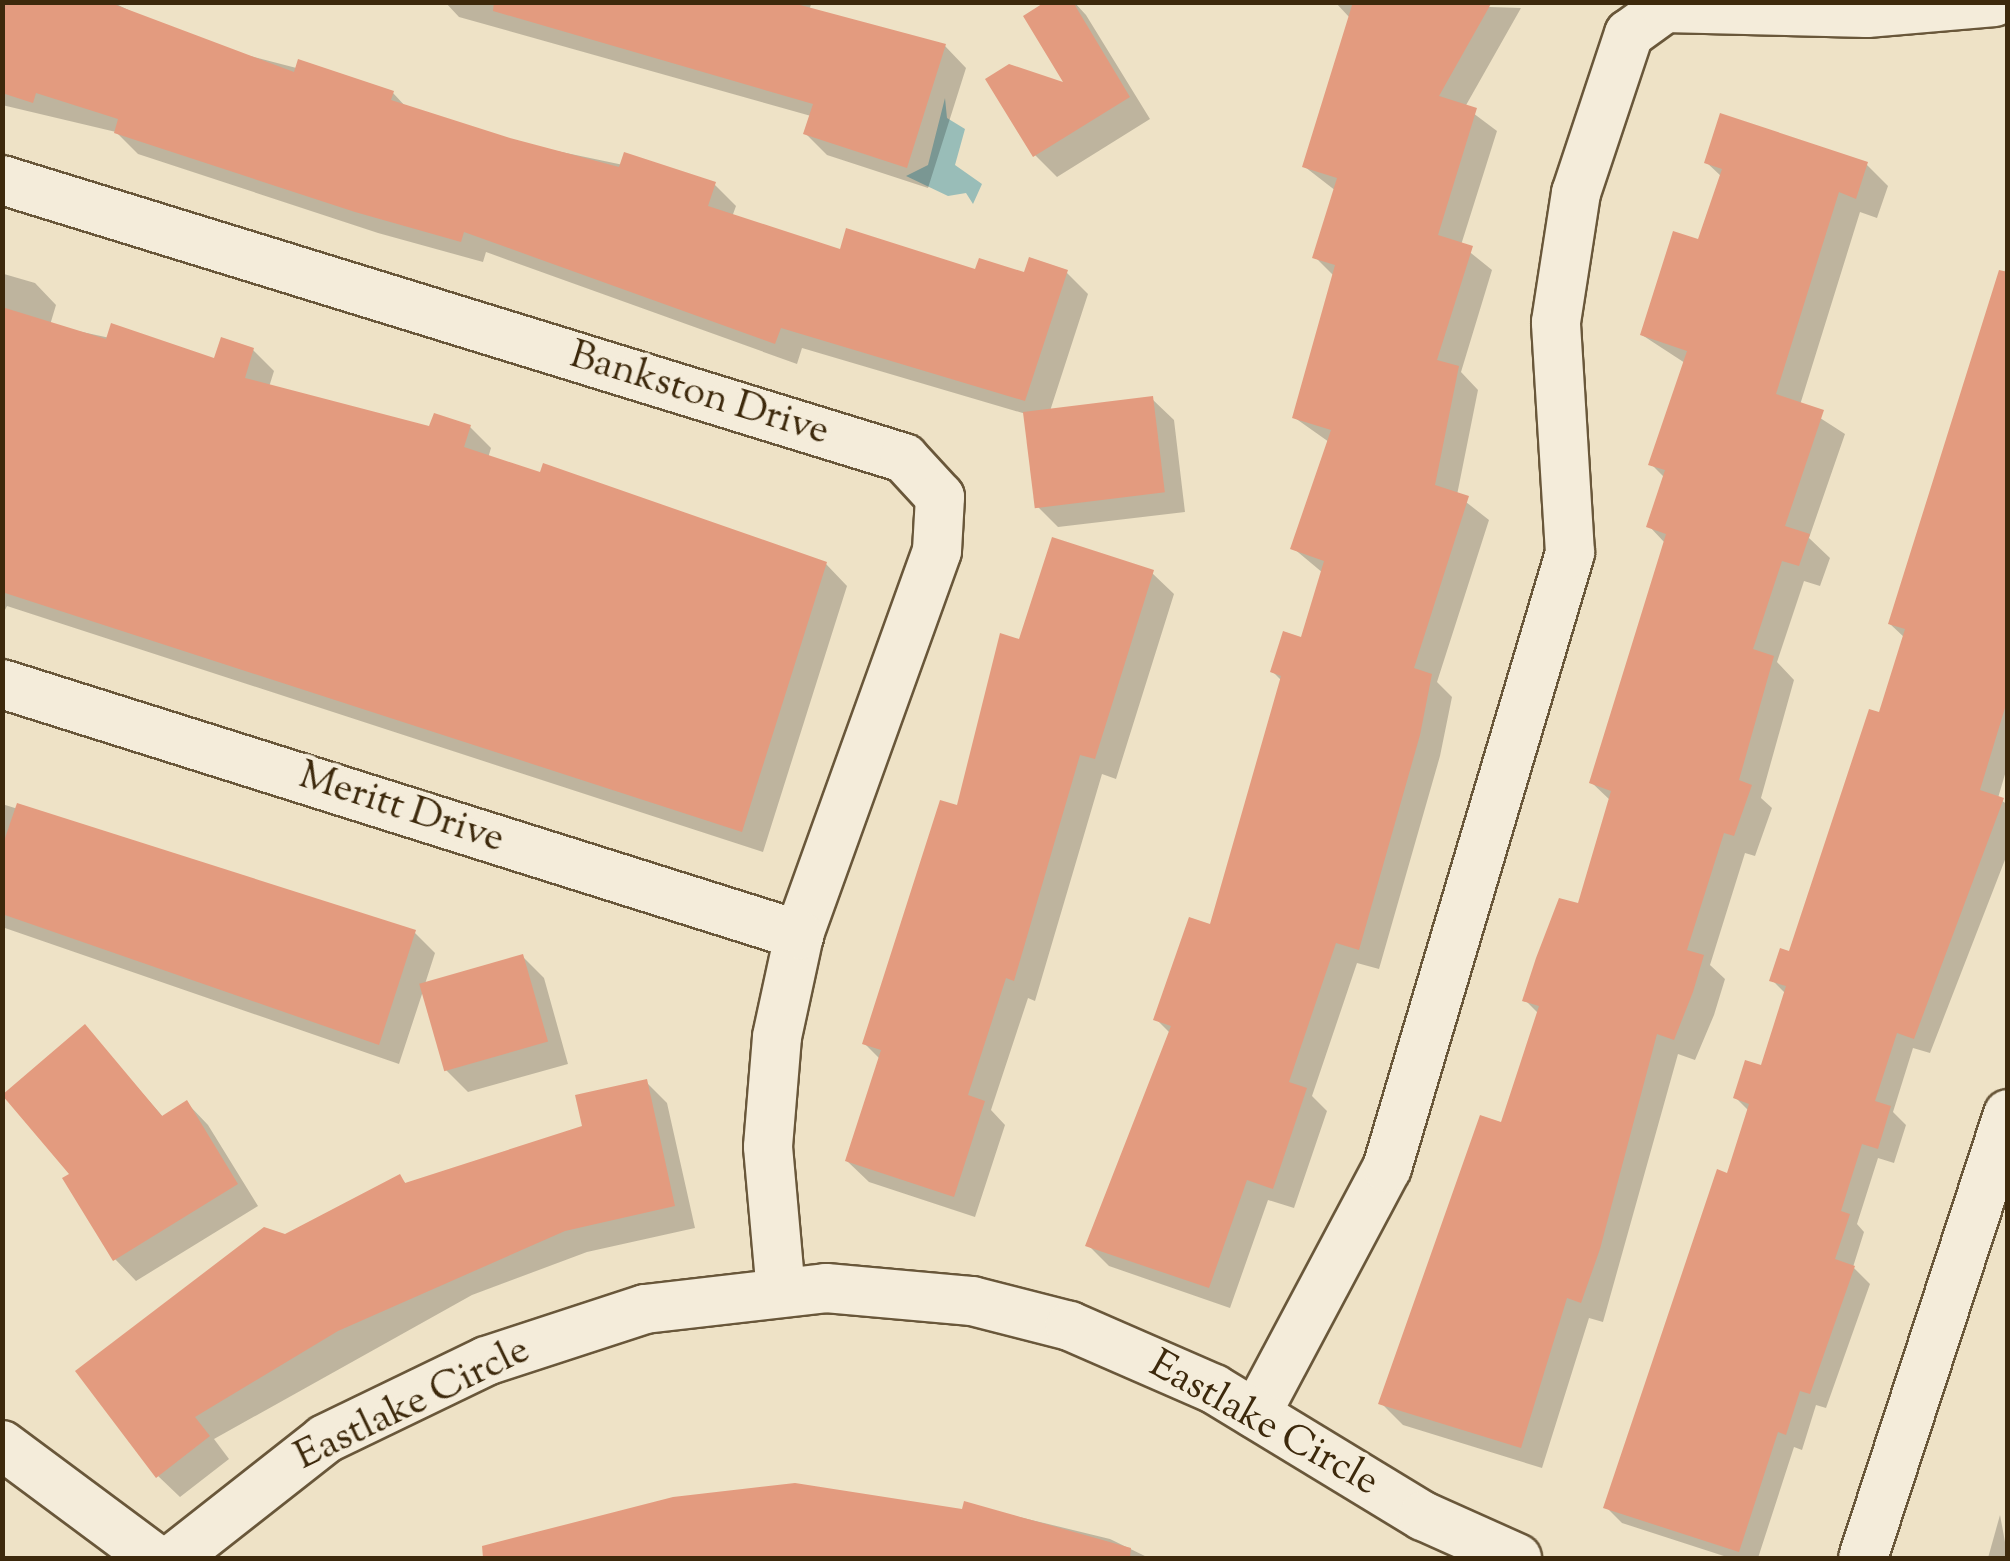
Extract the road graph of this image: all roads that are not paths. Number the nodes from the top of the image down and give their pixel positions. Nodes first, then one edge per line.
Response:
1 (1996, 2) edge
2 (2, 180) edge
3 (2, 684) edge
4 (800, 935) junction
5 (2008, 1114) edge
6 (781, 1292) junction
7 (1256, 1414) junction
8 (2, 1445) edge
9 (154, 1558) edge
10 (174, 1558) edge
11 (1517, 1558) edge
12 (1863, 1558) edge

1 - 7 street
2 - 4 street, Bankston Drive
3 - 4 street, Meritt Drive
4 - 6 street, Bankston Drive
5 - 12 street
6 - 7 street, Eastlake Circle
6 - 10 street, Eastlake Circle
7 - 11 street, Eastlake Circle
8 - 9 street

